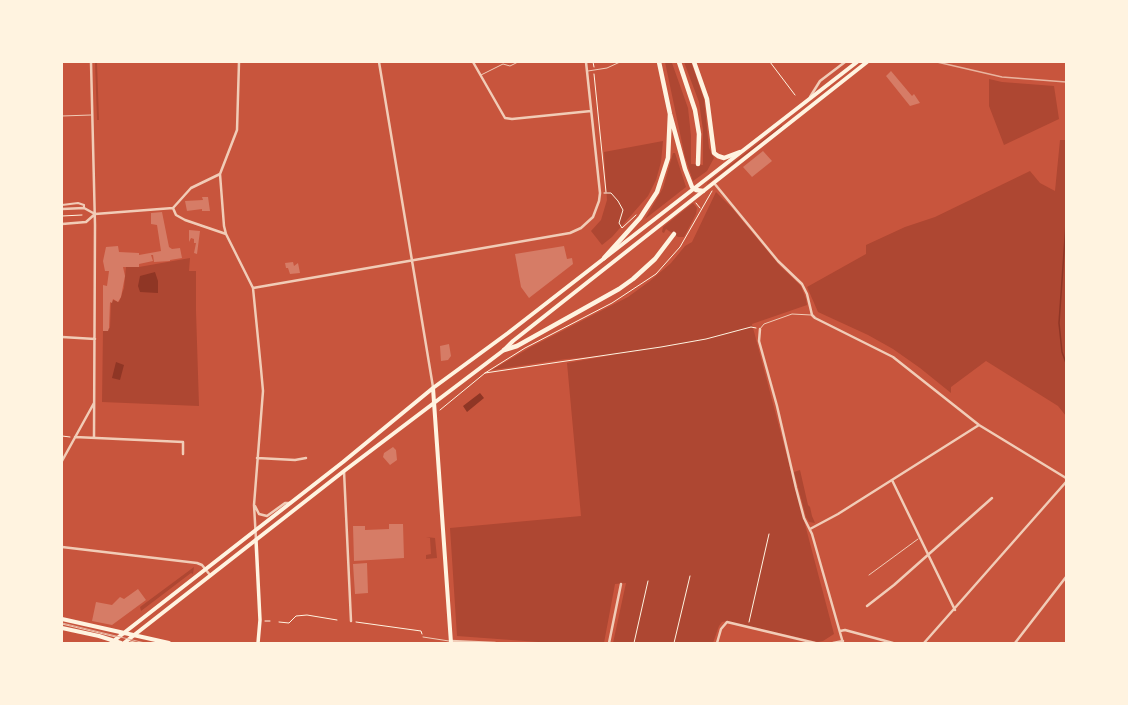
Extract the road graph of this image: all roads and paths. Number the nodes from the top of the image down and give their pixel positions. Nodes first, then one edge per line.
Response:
1 (90, 62) edge
2 (239, 62) edge
3 (379, 62) edge
4 (473, 62) edge
5 (518, 62) edge
6 (586, 62) edge
7 (593, 62) edge
8 (620, 62) edge
9 (659, 62) edge
10 (679, 62) edge
11 (694, 62) edge
12 (770, 62) edge
13 (844, 62) edge
14 (857, 62) edge
15 (867, 62) edge
16 (594, 70) junction
17 (586, 71) junction
18 (480, 75) junction
19 (795, 95) dead end
20 (809, 99) junction
21 (591, 110) junction
22 (670, 114) junction
23 (92, 115) junction
24 (62, 116) edge
25 (740, 152) junction
26 (698, 164) dead end
27 (220, 174) junction
28 (716, 185) junction
29 (694, 189) junction
30 (703, 192) junction
31 (600, 193) junction
32 (606, 193) junction
33 (695, 202) dead end
34 (62, 204) edge
35 (84, 208) junction
36 (173, 208) junction
37 (62, 209) edge
38 (95, 214) junction
39 (82, 215) dead end
40 (636, 215) dead end
41 (62, 216) edge
42 (62, 224) edge
43 (226, 234) junction
44 (674, 234) dead end
45 (604, 258) junction
46 (412, 261) junction
47 (253, 288) junction
48 (812, 315) junction
49 (760, 329) junction
50 (62, 338) edge
51 (95, 339) junction
52 (504, 350) junction
53 (485, 373) dead end
54 (433, 388) junction
55 (434, 402) junction
56 (94, 403) junction
57 (979, 425) junction
58 (62, 436) edge
59 (75, 437) junction
60 (94, 437) junction
61 (183, 454) dead end
62 (257, 458) junction
63 (306, 458) dead end
64 (62, 461) edge
65 (344, 471) junction
66 (1066, 478) edge
67 (892, 480) junction
68 (1066, 482) edge
69 (992, 498) dead end
70 (291, 503) junction
71 (254, 505) junction
72 (810, 528) junction
73 (254, 532) junction
74 (768, 534) dead end
75 (920, 538) junction
76 (256, 540) junction
77 (62, 547) edge
78 (928, 555) junction
79 (206, 569) junction
80 (210, 575) junction
81 (690, 576) dead end
82 (869, 576) dead end
83 (1066, 577) edge
84 (648, 581) dead end
85 (621, 584) dead end
86 (867, 606) dead end
87 (955, 610) junction
88 (62, 619) edge
89 (337, 620) dead end
90 (350, 621) joint
91 (279, 622) dead end
92 (62, 624) edge
93 (748, 627) junction
94 (62, 628) edge
95 (840, 631) junction
96 (124, 632) junction
97 (107, 634) junction
98 (134, 634) junction
99 (118, 637) junction
100 (422, 637) joint
101 (112, 642) edge
102 (124, 642) edge
103 (451, 642) edge
104 (843, 642) edge
105 (140, 643) edge
106 (169, 643) edge
107 (258, 643) edge
108 (494, 643) edge
109 (609, 643) edge
110 (634, 643) edge
111 (674, 643) edge
112 (717, 643) edge
113 (815, 643) edge
114 (833, 643) edge
115 (893, 643) edge
116 (924, 643) edge
117 (1015, 643) edge

1 - 23 street
2 - 27 street
3 - 46 street
4 - 18 street
5 - 18 lane
6 - 17 street
7 - 16 path
8 - 16 lane
9 - 22 highway
10 - 26 highway
11 - 25 highway
12 - 19 path
13 - 20 street
14 - 20 main road
15 - 28 main road
16 - 17 lane
16 - 32 path
17 - 21 street
18 - 21 street
20 - 25 main road
21 - 31 street
22 - 29 highway
22 - 45 highway
23 - 24 lane
23 - 38 street
25 - 29 main road
27 - 36 street
27 - 43 street
28 - 30 main road
28 - 33 path
28 - 48 street
29 - 30 highway
29 - 45 main road
30 - 52 main road
31 - 32 path
31 - 46 street
32 - 40 path
34 - 35 street
35 - 37 street
35 - 38 street
36 - 38 street
36 - 43 street
38 - 42 street
38 - 51 street
39 - 41 path
43 - 47 street
44 - 52 highway
45 - 54 main road
46 - 47 street
46 - 54 street
47 - 62 street
48 - 49 lane
48 - 57 street
49 - 53 path
49 - 72 street
50 - 51 street
51 - 56 street
52 - 55 main road
54 - 55 main road
54 - 70 main road
55 - 65 main road
55 - 103 main road
56 - 59 street
56 - 60 street
57 - 66 street
57 - 67 street
58 - 59 path
59 - 60 street
59 - 64 street
60 - 61 street
62 - 63 street
62 - 71 street
65 - 76 main road
65 - 90 street
67 - 72 street
67 - 75 street
68 - 87 street
69 - 78 street
70 - 71 street
70 - 73 main road
71 - 73 street
72 - 95 street
73 - 76 street
73 - 79 main road
74 - 93 path
75 - 78 street
75 - 82 lane
76 - 80 main road
76 - 107 main road
77 - 79 street
78 - 86 street
78 - 87 street
79 - 80 street
79 - 96 main road
80 - 98 main road
81 - 111 path
83 - 117 street
84 - 110 path
85 - 109 street
87 - 116 street
88 - 96 main road
89 - 91 path
90 - 100 path
92 - 97 lane
93 - 112 street
93 - 113 street
94 - 101 main road
95 - 104 street
95 - 115 street
96 - 98 main road
96 - 99 main road
97 - 99 lane
97 - 101 lane
98 - 102 main road
98 - 106 main road
99 - 101 main road
99 - 102 lane
100 - 103 lane
101 - 102 main road
102 - 105 lane
103 - 108 street
104 - 114 street

